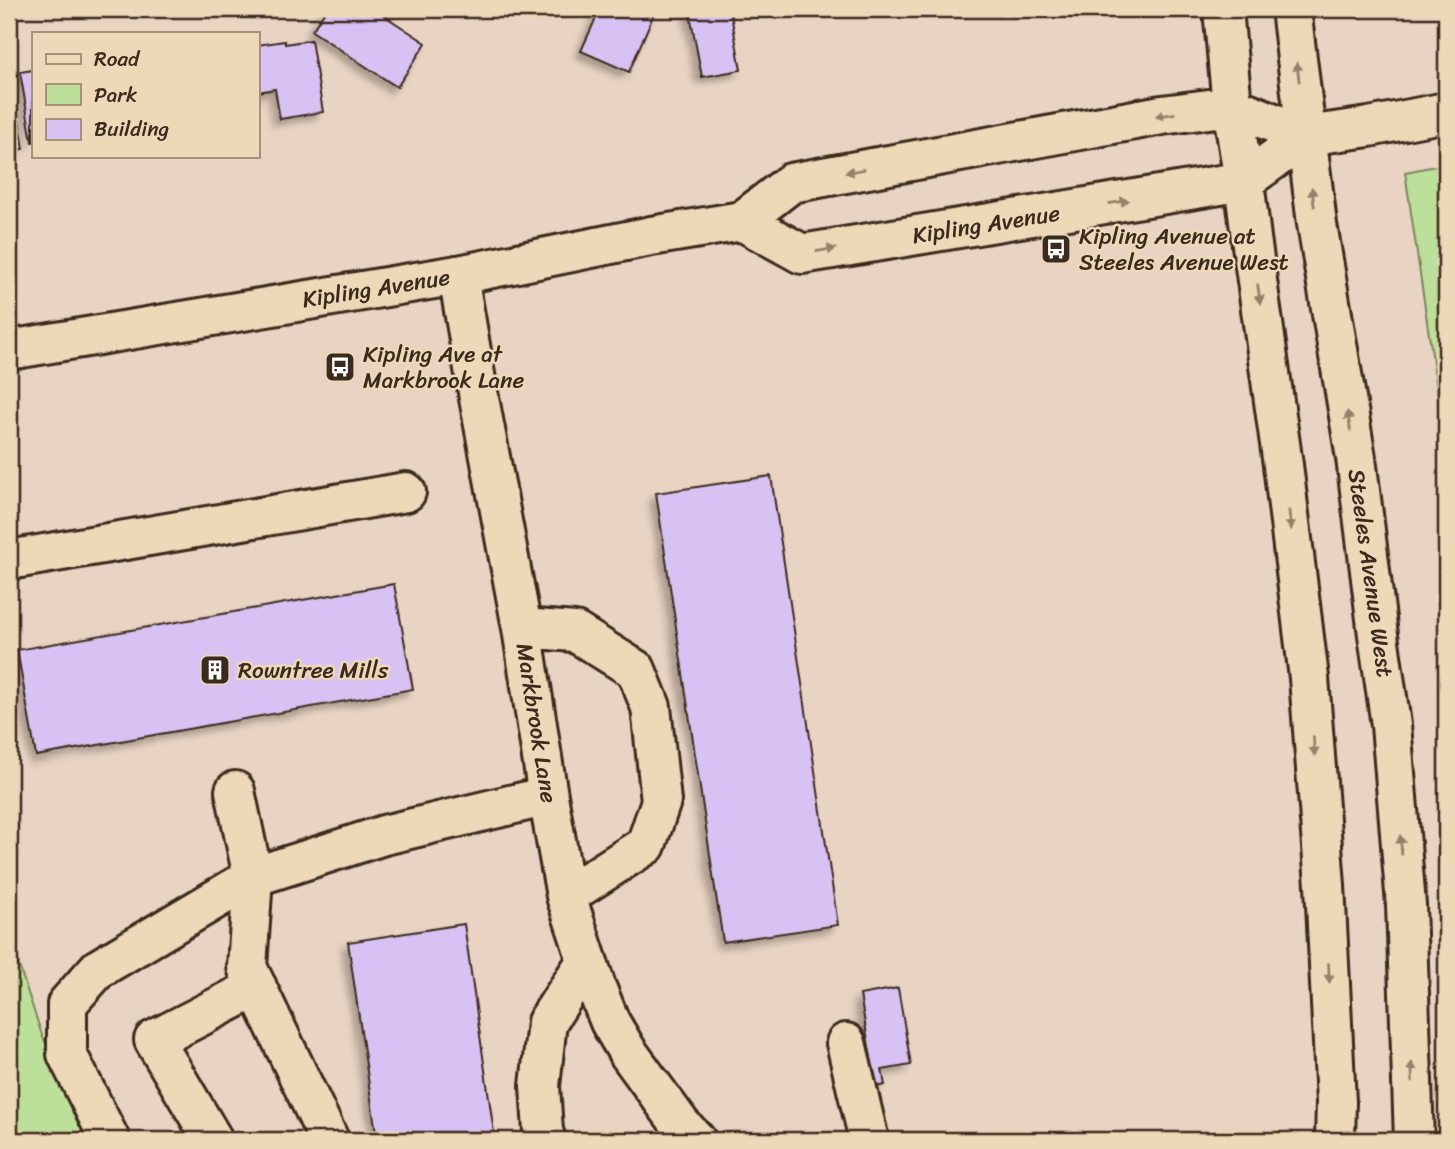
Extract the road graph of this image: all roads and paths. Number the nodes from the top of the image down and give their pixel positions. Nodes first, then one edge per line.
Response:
1 (1223, 9) edge
2 (1291, 9) edge
3 (1232, 106) junction
4 (1446, 112) edge
5 (1306, 136) junction
6 (1244, 181) junction
7 (742, 221) junction
8 (458, 275) junction
9 (9, 350) edge
10 (406, 492) dead end
11 (9, 560) edge
12 (522, 628) junction
13 (235, 791) dead end
14 (548, 796) junction
15 (253, 877) junction
16 (566, 896) junction
17 (587, 960) junction
18 (257, 987) junction
19 (846, 1043) dead end
20 (110, 1140) edge
21 (213, 1140) edge
22 (329, 1140) edge
23 (546, 1140) edge
24 (696, 1140) edge
25 (869, 1140) edge
26 (1335, 1140) edge
27 (1414, 1140) edge

1 - 3 main road
5 -> 2 main road, Steeles Avenue West
3 - 5 main road
3 - 6 main road
3 -> 7 main road, Kipling Avenue
4 - 5 main road, Kipling Avenue
5 - 6 main road, Kipling Avenue
27 -> 5 main road, Steeles Avenue West
7 -> 6 main road, Kipling Avenue
6 -> 26 main road
7 - 8 main road, Kipling Avenue
8 - 9 main road, Kipling Avenue
8 - 12 main road, Markbrook Lane
10 - 11 main road
12 - 14 main road, Markbrook Lane
12 - 16 main road
13 - 15 main road
14 - 15 main road
14 - 16 main road, Markbrook Lane
15 - 18 main road
15 - 20 main road
16 - 17 main road, Markbrook Lane
17 - 23 main road
17 - 24 main road, Markbrook Lane
18 - 21 main road
18 - 22 main road
19 - 25 main road

